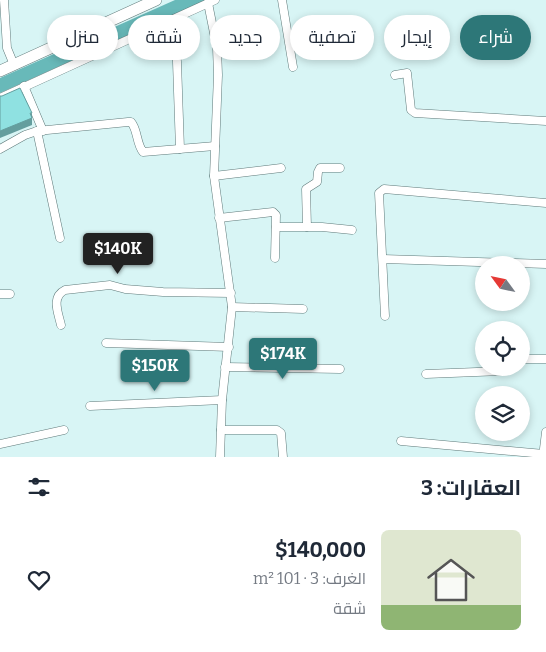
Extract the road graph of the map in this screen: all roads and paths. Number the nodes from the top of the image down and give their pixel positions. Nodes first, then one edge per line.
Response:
1 (4, 0) edge
2 (156, 0) edge
3 (282, 0) edge
4 (212, 2) edge
5 (142, 3) edge
6 (181, 15) edge
7 (128, 39) edge
8 (177, 60) edge
9 (14, 65) junction
10 (293, 67) dead end
11 (0, 71) edge
12 (395, 75) dead end
13 (24, 86) junction
14 (0, 98) edge
15 (546, 121) edge
16 (40, 131) junction
17 (215, 146) junction
18 (0, 149) edge
19 (180, 149) junction
20 (281, 168) dead end
21 (340, 168) dead end
22 (214, 176) junction
23 (546, 203) edge
24 (219, 218) junction
25 (276, 227) junction
26 (307, 227) junction
27 (352, 230) dead end
28 (60, 238) dead end
29 (276, 258) dead end
30 (383, 259) junction
31 (546, 264) edge
32 (231, 293) junction
33 (0, 294) edge
34 (10, 294) dead end
35 (232, 307) junction
36 (302, 309) dead end
37 (386, 316) dead end
38 (61, 325) dead end
39 (106, 343) dead end
40 (229, 347) junction
41 (530, 359) edge
42 (546, 359) edge
43 (225, 367) junction
44 (340, 369) dead end
45 (475, 372) edge
46 (426, 374) dead end
47 (222, 400) junction
48 (90, 406) dead end
49 (64, 430) dead end
50 (221, 430) junction
51 (546, 432) edge
52 (401, 441) dead end
53 (0, 444) edge
54 (544, 456) edge
55 (220, 457) edge
56 (283, 457) edge

1 - 9 street
2 - 5 main road
3 - 10 street
4 - 6 street
4 - 17 street
5 - 9 main road
7 - 13 street
8 - 19 street
9 - 11 main road
12 - 15 street
13 - 14 street
13 - 16 street
16 - 18 street
16 - 19 street
16 - 28 street
17 - 19 street
17 - 22 street
20 - 22 street
21 - 26 street
22 - 24 street
23 - 30 street
24 - 25 street
24 - 32 street
25 - 26 street
25 - 29 street
26 - 27 street
30 - 31 street
30 - 37 street
32 - 35 street
32 - 38 street
33 - 34 street
35 - 36 street
35 - 40 street
39 - 40 street
40 - 43 street
41 - 42 street
43 - 44 street
43 - 47 street
45 - 46 street
47 - 48 street
47 - 50 street
49 - 53 street
50 - 55 street
50 - 56 street
51 - 54 street
52 - 54 street

